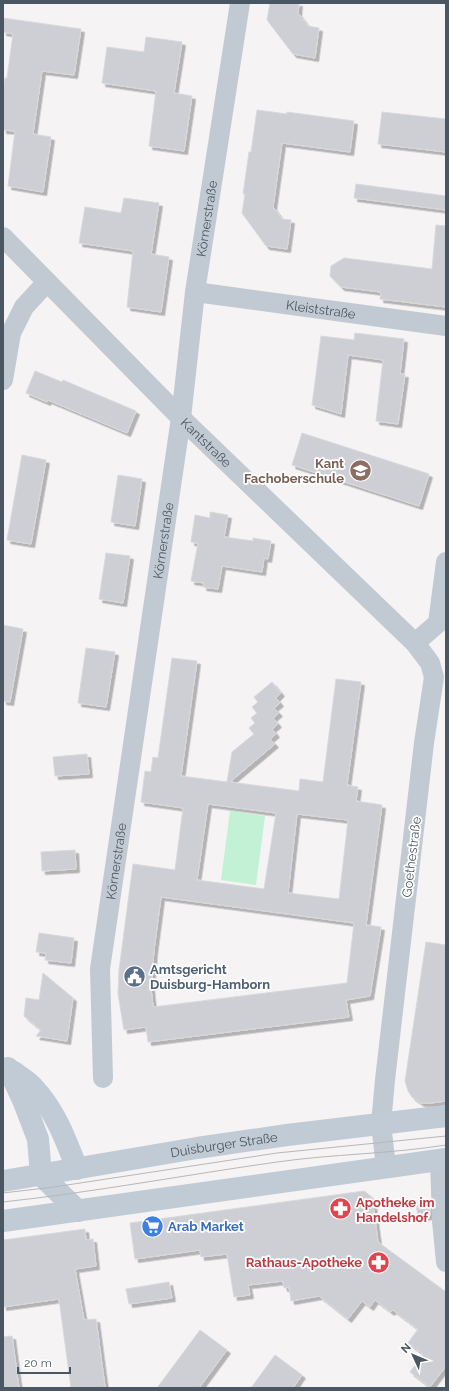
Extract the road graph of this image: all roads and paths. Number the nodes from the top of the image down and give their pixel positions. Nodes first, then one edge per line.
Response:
1 (240, 3) edge
2 (3, 237) edge
3 (47, 282) junction
4 (195, 292) junction
5 (446, 326) edge
6 (3, 380) edge
7 (181, 418) junction
8 (446, 562) edge
9 (442, 626) edge
10 (415, 643) junction
11 (6, 1066) edge
12 (103, 1078) dead end
13 (446, 1116) edge
14 (381, 1124) junction
15 (443, 1160) edge
16 (386, 1168) junction
17 (77, 1169) junction
18 (42, 1176) junction
19 (3, 1181) edge
20 (78, 1210) junction
21 (3, 1221) edge
22 (446, 1262) edge

1 - 4 street, Körnerstraße
2 - 3 street, Kantstraße
3 - 6 street
3 - 7 street, Kantstraße
4 - 5 street, Kleiststraße
4 - 7 street, Körnerstraße
7 - 10 street, Kantstraße
7 - 12 street, Körnerstraße
8 - 9 street
9 - 10 street
10 - 14 street, Goethestraße
11 - 17 main road
11 - 18 main road
13 - 14 main road, Duisburger Straße
14 - 16 street, Goethestraße
14 - 17 main road, Duisburger Straße
15 - 16 main road
15 - 22 street
16 - 20 main road
17 - 18 main road, Duisburger Straße
18 - 19 main road, Duisburger Straße
18 - 20 main road
20 - 21 main road

